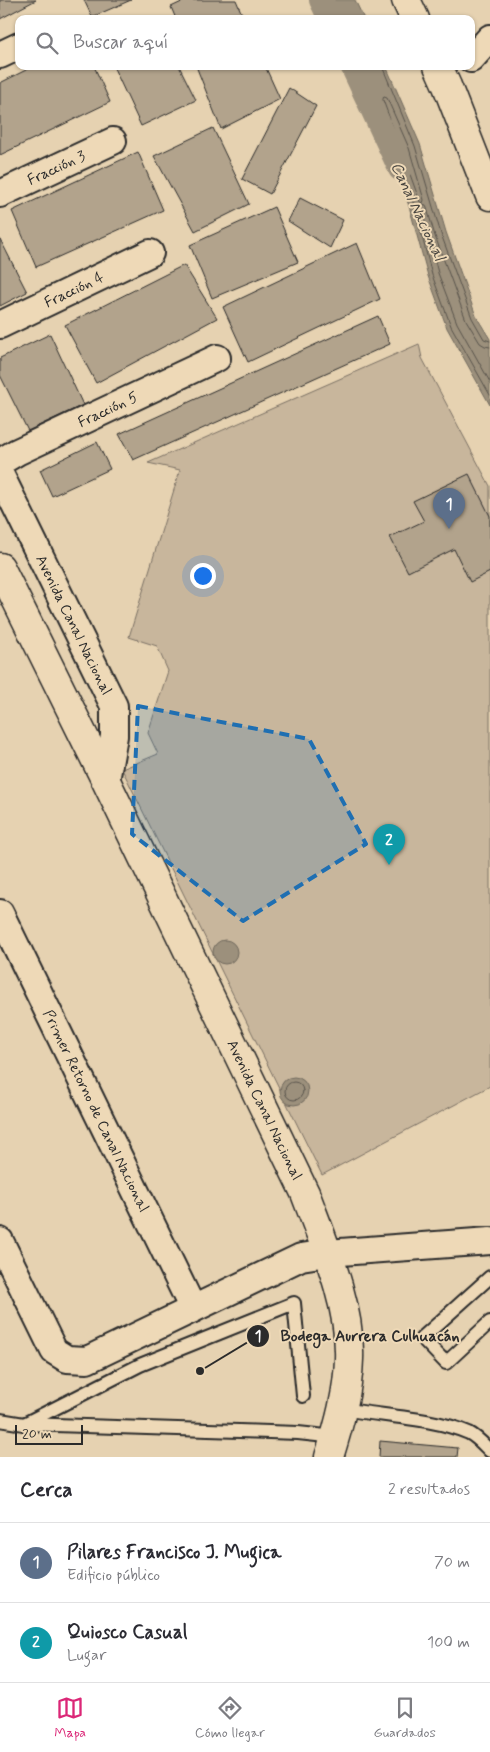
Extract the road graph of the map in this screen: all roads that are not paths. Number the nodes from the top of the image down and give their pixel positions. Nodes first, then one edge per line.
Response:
1 (406, 0) edge
2 (413, 15) edge
3 (490, 38) edge
4 (15, 48) edge
5 (0, 55) edge
6 (475, 55) edge
7 (456, 70) edge
8 (442, 76) edge
9 (113, 141) dead end
10 (0, 194) edge
11 (490, 196) edge
12 (150, 253) dead end
13 (0, 325) edge
14 (217, 358) dead end
15 (0, 462) edge
16 (0, 474) edge
17 (0, 568) edge
18 (106, 781) junction
19 (0, 912) edge
20 (0, 1241) edge
21 (490, 1241) edge
22 (327, 1253) junction
23 (490, 1277) edge
24 (193, 1308) junction
25 (490, 1322) edge
26 (303, 1396) dead end
27 (343, 1409) junction
28 (0, 1420) edge
29 (24, 1424) junction
30 (332, 1447) edge
31 (490, 1451) edge

1 - 2 street
3 - 6 street
4 - 5 street
7 - 8 street
8 - 11 street
9 - 10 street, Fracción 3
12 - 13 street, Fracción 4
14 - 15 street, Fracción 5
16 - 18 street, Avenida Canal Nacional
17 - 18 street, Avenida Canal Nacional
18 - 22 street, Avenida Canal Nacional
19 - 24 street, Primer Retorno de Canal Nacional
20 - 24 street
21 - 22 street
22 - 24 street
22 - 27 street, Avenida Canal Nacional
23 - 25 lane
26 - 29 lane
27 - 30 street, Avenida Canal Nacional
27 - 31 lane
28 - 29 lane
29 - 30 lane

